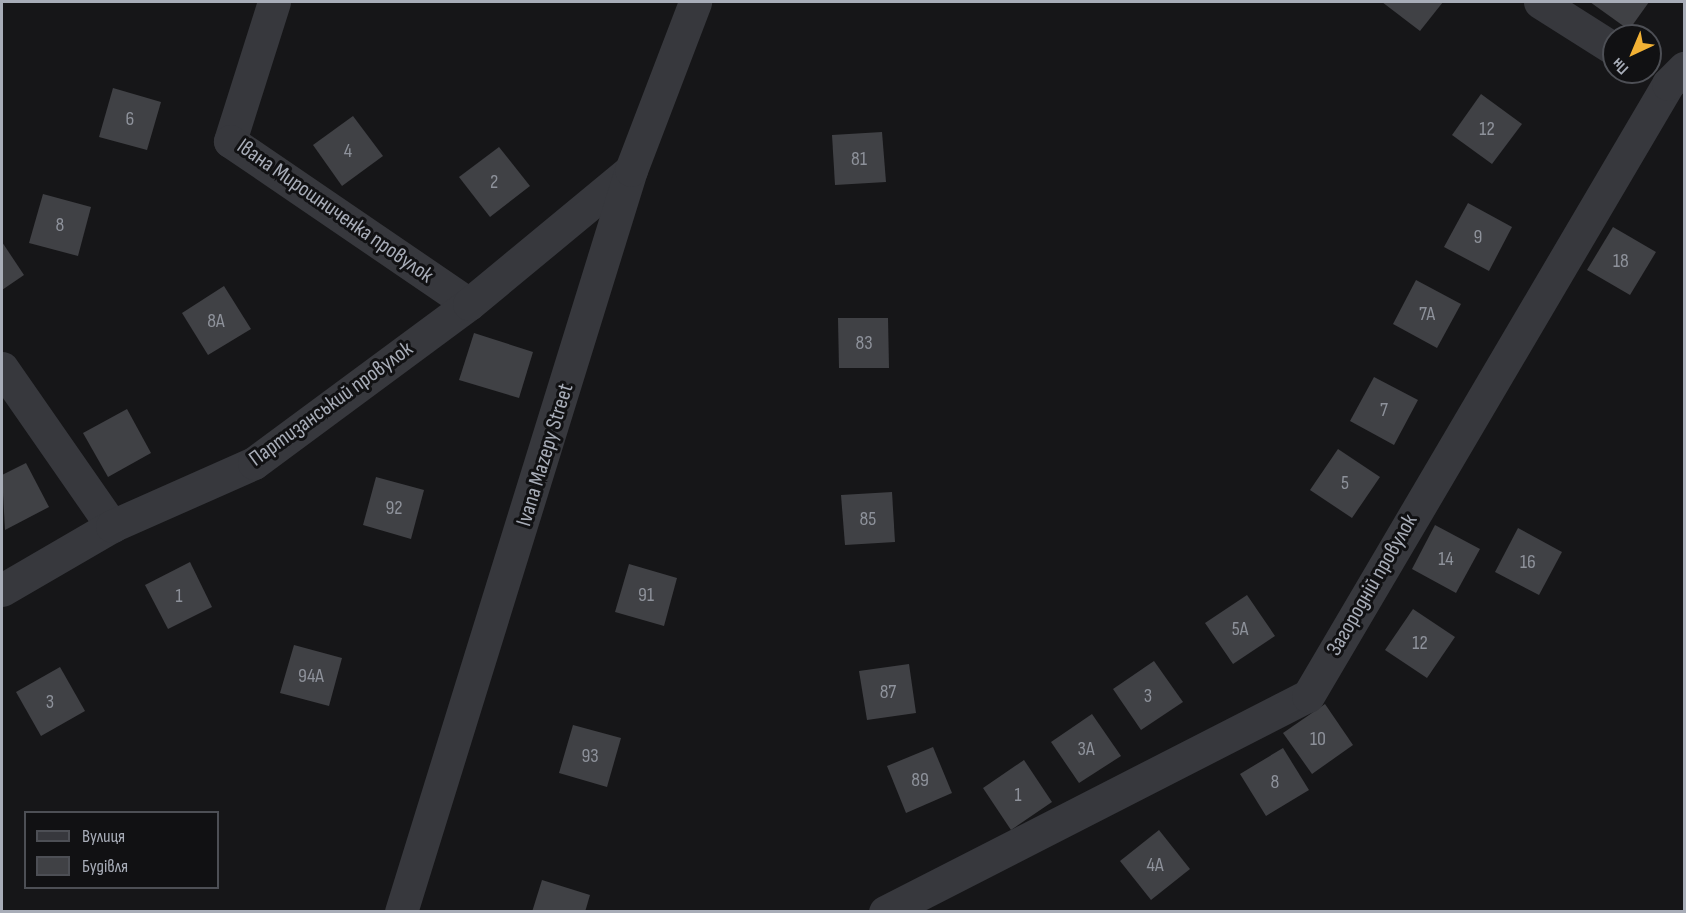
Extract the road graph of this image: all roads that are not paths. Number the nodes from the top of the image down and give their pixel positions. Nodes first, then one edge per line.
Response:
1 (274, 2) edge
2 (695, 2) edge
3 (1540, 2) edge
4 (1602, 41) edge
5 (1672, 80) edge
6 (631, 170) junction
7 (469, 304) junction
8 (2, 368) edge
9 (112, 526) junction
10 (2, 590) edge
11 (401, 912) edge
12 (885, 912) edge

1 - 7 street, Івана Мирошниченка провулок
2 - 6 street, Ivana Mazepy Street
3 - 4 street
5 - 12 street, Загородній провулок
6 - 7 street, Партизанський провулок
6 - 11 street, Ivana Mazepy Street
7 - 9 street, Партизанський провулок
8 - 9 street
9 - 10 street, Партизанський провулок

